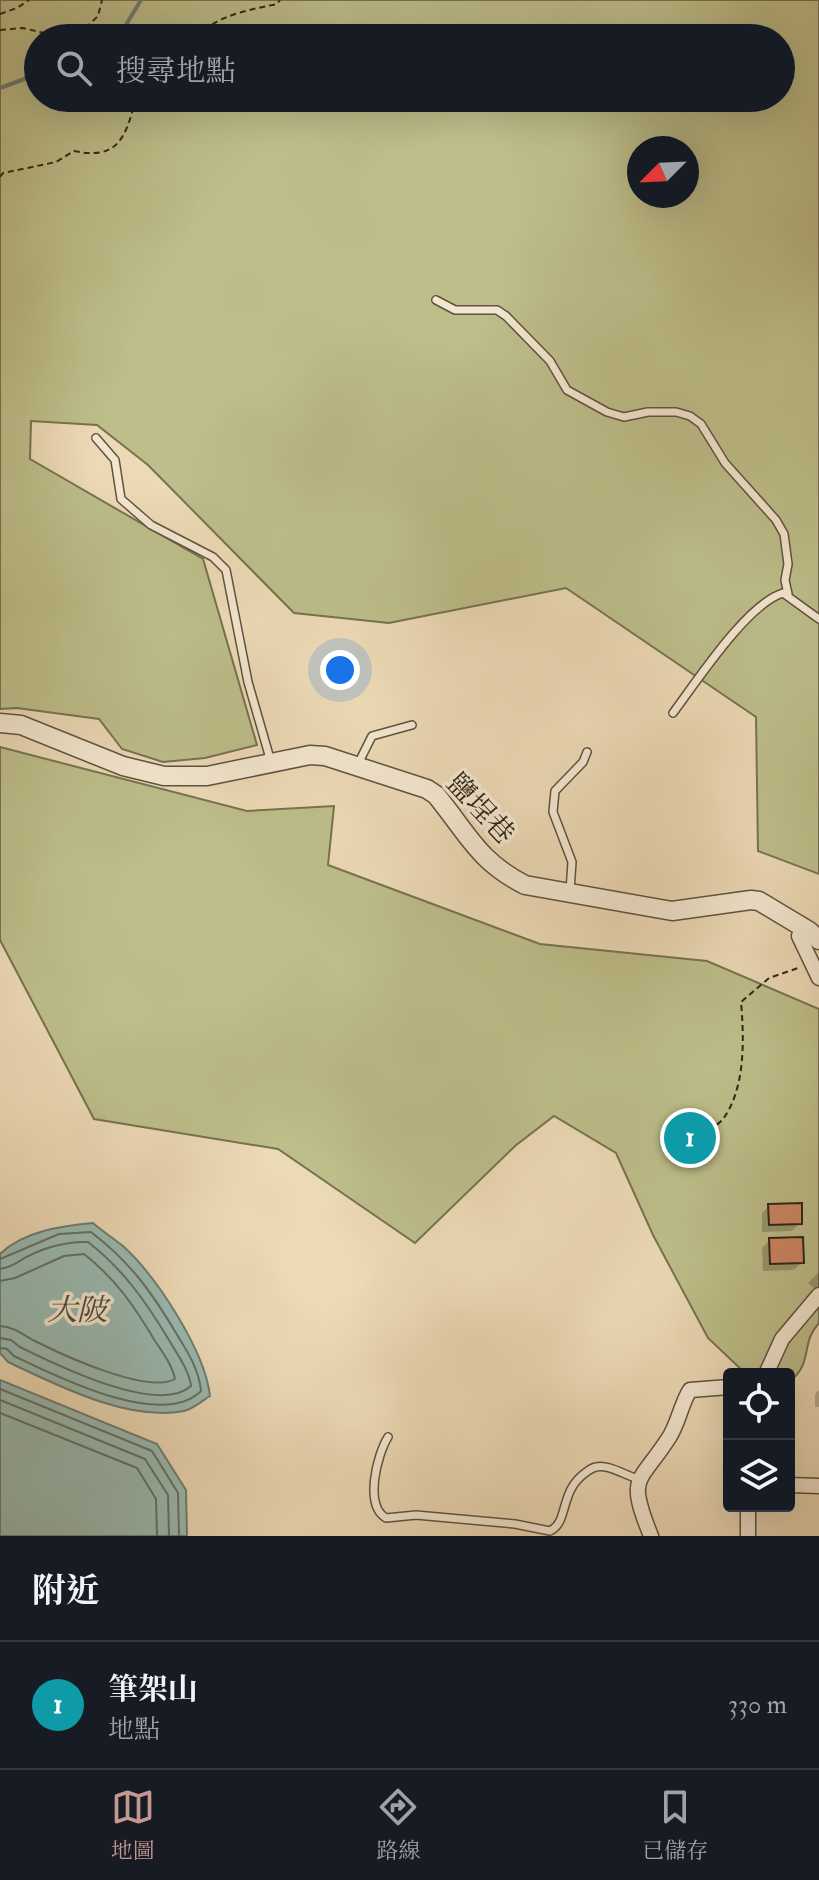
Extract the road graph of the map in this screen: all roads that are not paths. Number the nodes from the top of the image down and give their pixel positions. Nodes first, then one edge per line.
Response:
1 (436, 300) dead end
2 (96, 438) dead end
3 (788, 594) junction
4 (819, 619) edge
5 (673, 713) dead end
6 (0, 723) edge
7 (412, 725) dead end
8 (587, 752) dead end
9 (271, 762) junction
10 (356, 768) junction
11 (570, 893) junction
12 (814, 935) edge
13 (819, 978) edge
14 (819, 1295) edge
15 (769, 1368) edge
16 (723, 1387) edge
17 (388, 1437) dead end
18 (639, 1479) junction
19 (795, 1485) edge
20 (819, 1486) edge
21 (748, 1512) edge
22 (651, 1536) edge
23 (748, 1536) edge

1 - 3 lane
2 - 9 lane
3 - 4 lane
3 - 5 lane
6 - 9 street, 鹽埕巷
7 - 10 lane
8 - 11 lane
9 - 10 street, 鹽埕巷
10 - 11 street, 鹽埕巷
11 - 12 street, 鹽埕巷
12 - 13 street
14 - 15 street
16 - 18 street
17 - 18 lane
18 - 22 street
19 - 20 street
21 - 23 street

